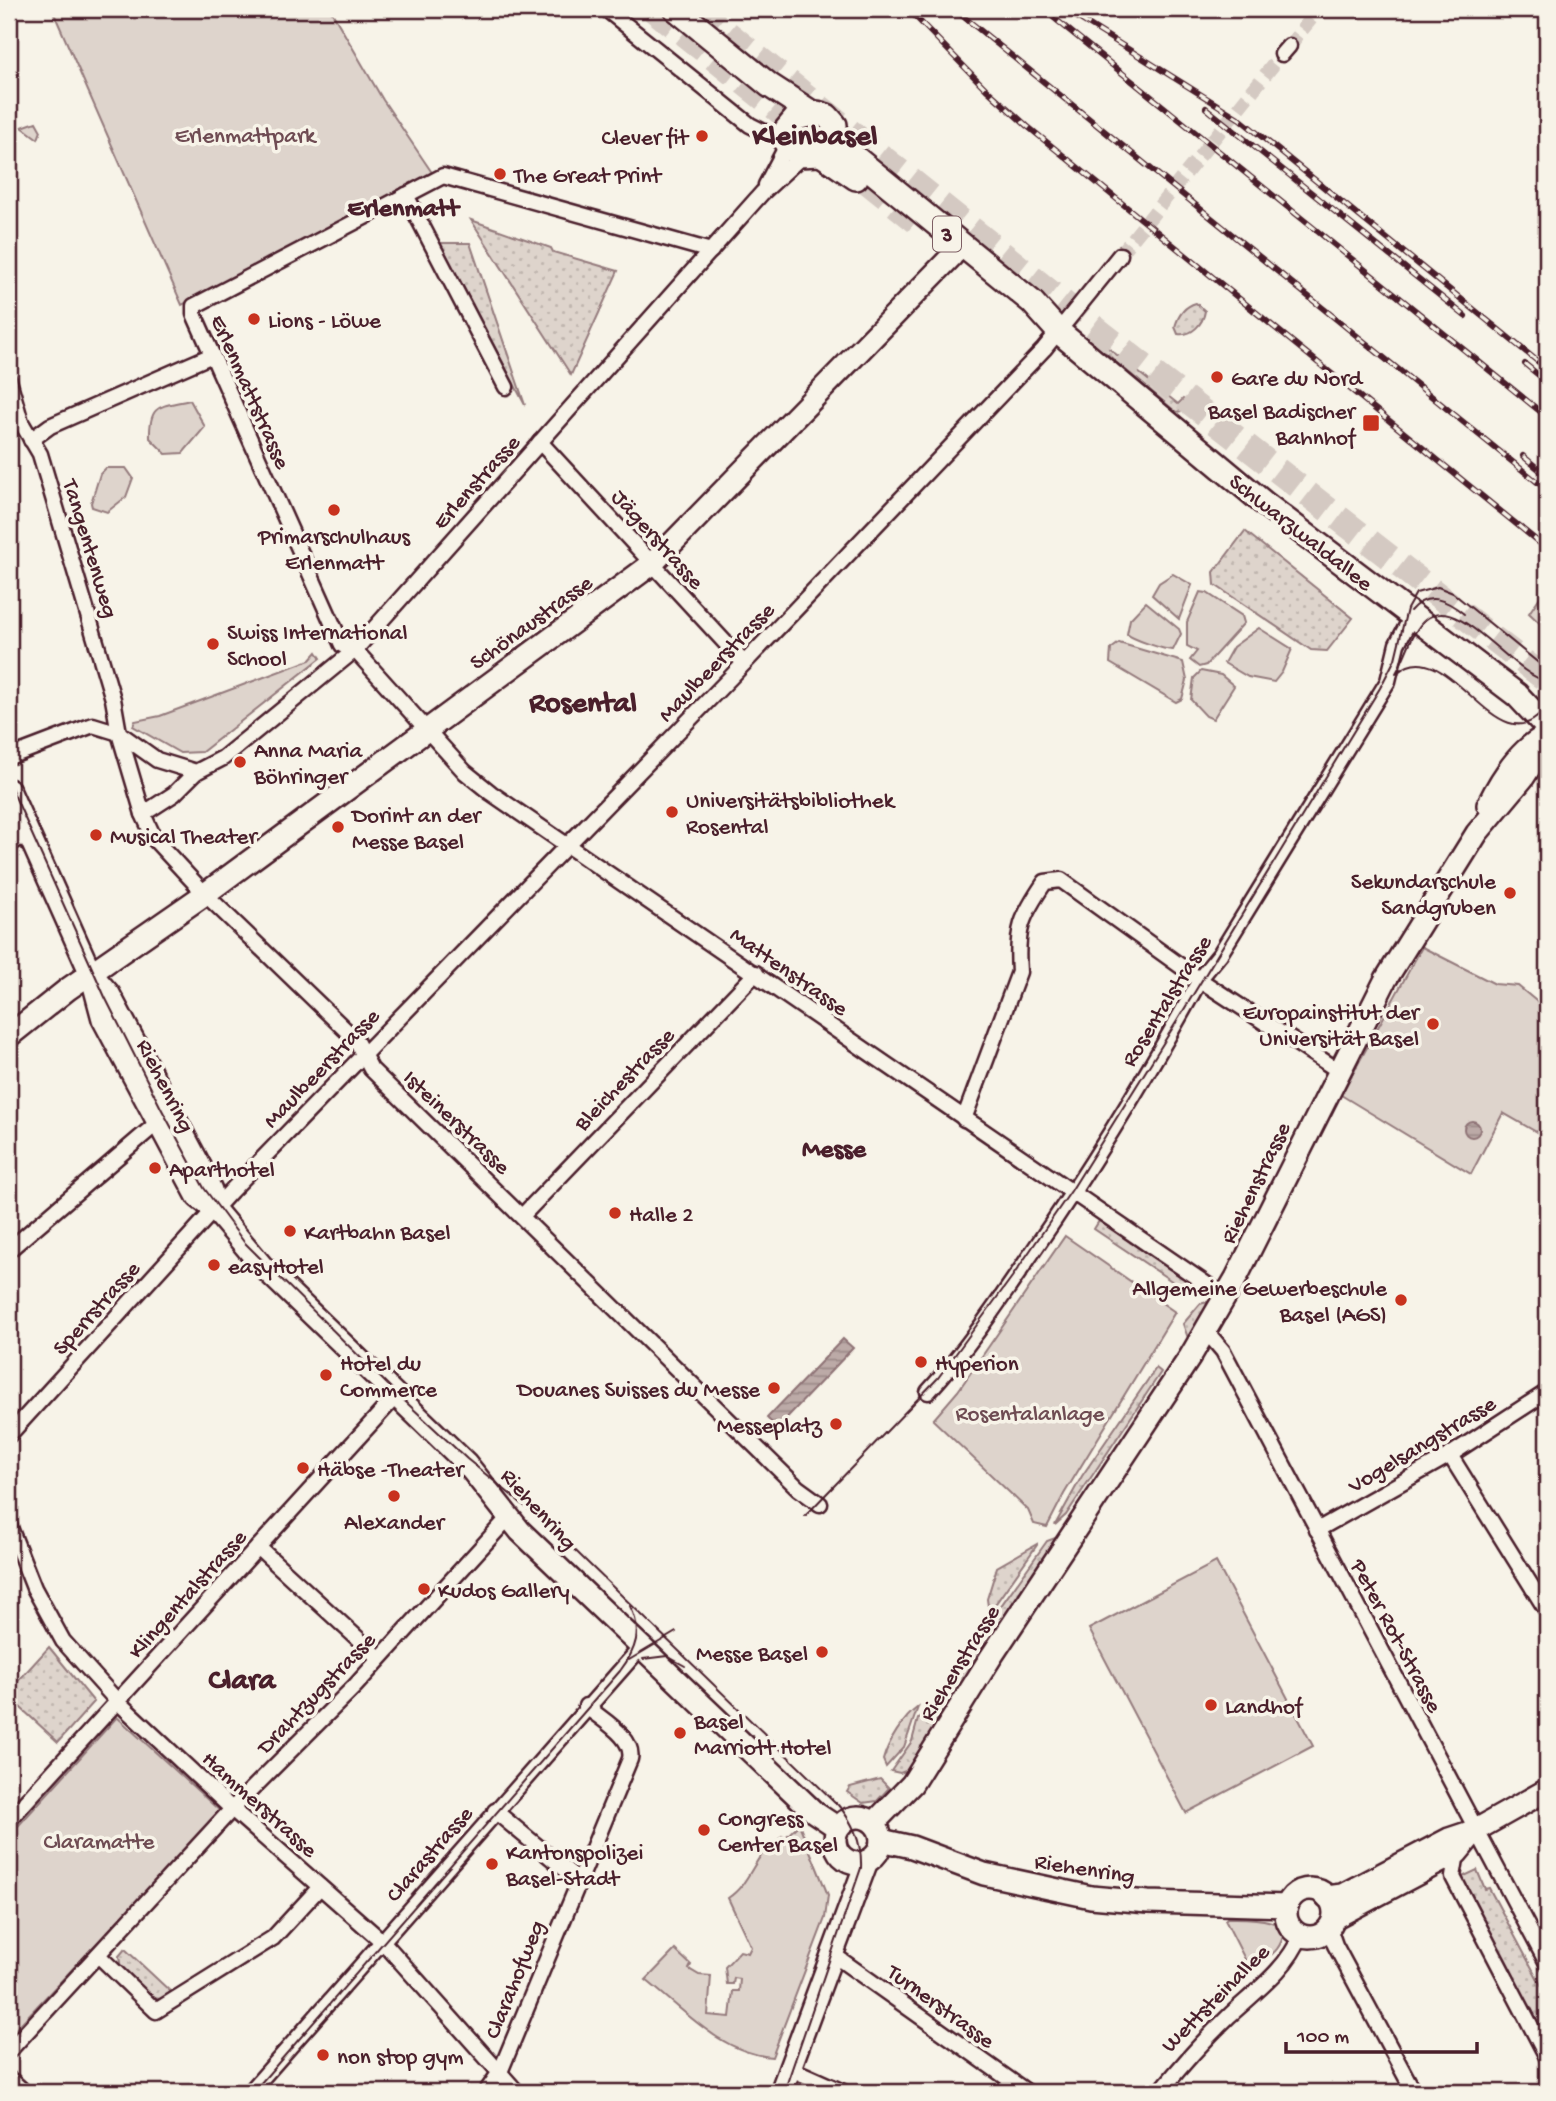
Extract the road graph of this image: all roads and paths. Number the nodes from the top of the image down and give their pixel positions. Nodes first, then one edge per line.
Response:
1 (606, 9) edge
2 (676, 9) edge
3 (800, 137) junction
4 (836, 137) junction
5 (406, 195) junction
6 (710, 251) junction
7 (1120, 255) tunnel mouth
8 (951, 256) junction
9 (1058, 331) junction
10 (210, 356) junction
11 (9, 380) edge
12 (506, 387) dead end
13 (32, 440) junction
14 (540, 442) junction
15 (652, 564) junction
16 (1412, 616) junction
17 (355, 650) junction
18 (744, 663) junction
19 (1517, 695) junction
20 (1547, 701) edge
21 (1547, 727) edge
22 (428, 728) junction
23 (119, 733) junction
24 (1547, 735) edge
25 (1547, 741) edge
26 (9, 757) edge
27 (1547, 770) edge
28 (195, 772) junction
29 (1523, 778) junction
30 (9, 790) edge
31 (143, 814) junction
32 (27, 833) junction
33 (1478, 833) junction
34 (9, 845) edge
35 (567, 846) junction
36 (205, 894) junction
37 (756, 973) junction
38 (91, 974) junction
39 (1200, 980) junction
40 (9, 1036) edge
41 (363, 1055) junction
42 (1339, 1071) junction
43 (964, 1119) junction
44 (156, 1124) junction
45 (1073, 1193) junction
46 (215, 1210) junction
47 (523, 1215) junction
48 (9, 1250) edge
49 (1225, 1297) junction
50 (1206, 1331) junction
51 (928, 1392) dead end
52 (1547, 1392) edge
53 (396, 1396) junction
54 (9, 1435) edge
55 (1450, 1455) junction
56 (820, 1504) dead end
57 (509, 1517) junction
58 (9, 1525) edge
59 (1317, 1530) junction
60 (258, 1547) junction
61 (1547, 1611) edge
62 (642, 1646) junction
63 (379, 1658) junction
64 (118, 1702) junction
65 (586, 1706) junction
66 (1547, 1790) edge
67 (232, 1810) junction
68 (495, 1811) junction
69 (9, 1820) edge
70 (838, 1828) junction
71 (1476, 1829) junction
72 (878, 1832) junction
73 (838, 1852) junction
74 (1457, 1853) junction
75 (867, 1861) junction
76 (578, 1880) junction
77 (320, 1887) junction
78 (855, 1894) junction
79 (1327, 1897) junction
80 (1287, 1906) junction
81 (1331, 1923) junction
82 (1301, 1936) junction
83 (381, 1941) junction
84 (831, 1953) junction
85 (98, 1955) junction
86 (1547, 1963) edge
87 (9, 2051) edge
88 (1547, 2057) edge
89 (789, 2068) junction
90 (500, 2072) junction
91 (9, 2083) edge
92 (19, 2092) edge
93 (250, 2092) edge
94 (486, 2092) edge
95 (517, 2092) edge
96 (780, 2092) edge
97 (843, 2092) edge
98 (1027, 2092) edge
99 (1160, 2092) edge
100 (1414, 2092) edge

1 - 3 street
2 - 3 main road, Schwarzwaldallee / 3
3 - 4 main road
3 - 4 main road, 3
3 - 6 street, Erlenstrasse
3 - 8 main road, Schwarzwaldallee / 3
4 - 9 main road, Schwarzwaldallee / 3
5 - 6 street, Erlenmattstrasse
5 - 10 street, Erlenmattstrasse
5 - 12 street
6 - 14 street, Erlenstrasse
7 - 9 street, Maulbeerstrasse
8 - 9 main road, Schwarzwaldallee / 3
8 - 15 main road, Schönaustrasse
9 - 16 main road, Schwarzwaldallee / 3
9 - 18 street, Maulbeerstrasse
10 - 13 street
10 - 17 street, Erlenmattstrasse
11 - 13 street, Tangentenweg
13 - 23 street, Tangentenweg
14 - 15 street, Jägerstrasse
14 - 17 street, Erlenstrasse
15 - 18 street, Jägerstrasse
15 - 22 main road, Schönaustrasse
16 - 19 main road, Schwarzwaldallee / 3
16 - 39 street, Rosentalstrasse
17 - 22 street, Mattenstrasse
17 - 28 street, Erlenstrasse
18 - 35 street, Maulbeerstrasse
19 - 20 main road, 3
19 - 21 main road, Schwarzwaldallee / 3
22 - 35 street, Mattenstrasse
22 - 36 main road, Schönaustrasse
23 - 26 street
23 - 28 street
23 - 31 street, Isteinerstrasse
24 - 33 main road, Riehenstrasse
25 - 29 main road, Riehenstrasse
27 - 29 main road
28 - 31 street, Erlenstrasse
29 - 33 main road, Riehenstrasse
30 - 32 main road, Riehenring
31 - 36 street, Isteinerstrasse
32 - 34 street
32 - 38 main road, Riehenring
33 - 42 main road, Riehenstrasse
35 - 37 street, Mattenstrasse
35 - 41 street, Maulbeerstrasse
36 - 38 main road, Schönaustrasse
36 - 41 street, Isteinerstrasse
37 - 43 street, Mattenstrasse
37 - 47 street, Bleichestrasse
38 - 40 main road, Schönaustrasse
38 - 44 main road, Riehenring
38 - 46 main road, Riehenring
39 - 42 street
39 - 43 street
39 - 45 street, Rosentalstrasse
41 - 46 street, Maulbeerstrasse
41 - 47 street, Isteinerstrasse
42 - 49 main road, Riehenstrasse
43 - 45 street, Mattenstrasse
44 - 46 main road, Riehenring
44 - 48 street
45 - 49 street, Mattenstrasse
45 - 51 street, Rosentalstrasse
46 - 53 main road, Riehenring
46 - 54 street, Sperrstrasse
47 - 56 street, Isteinerstrasse
49 - 50 main road, Riehenstrasse
50 - 59 street, Peter Rot-Strasse
50 - 72 main road, Riehenstrasse
52 - 55 street, Vogelsangstrasse
53 - 57 main road, Riehenring
53 - 60 street, Klingentalstrasse
55 - 59 street, Vogelsangstrasse
55 - 61 street
57 - 62 main road, Riehenring
57 - 63 street, Drahtzugstrasse
58 - 64 street, Hammerstrasse
59 - 71 street, Peter Rot-Strasse
60 - 63 street
60 - 64 street, Klingentalstrasse
62 - 65 street, Clarastrasse
62 - 70 main road, Riehenring
63 - 67 street, Drahtzugstrasse
64 - 67 street, Hammerstrasse
64 - 69 street, Klingentalstrasse
65 - 68 street, Clarastrasse
65 - 76 street, Clarahofweg
66 - 71 main road
67 - 77 street, Hammerstrasse
67 - 85 street, Drahtzugstrasse
68 - 76 street
68 - 83 street, Clarastrasse
70 - 72 main road, Riehenring
70 - 73 main road
71 - 74 main road
71 - 79 main road
71 - 86 street, Peter Rot-Strasse
72 - 75 main road
72 - 80 main road, Riehenring
73 - 75 main road
73 - 78 main road
74 - 81 main road
74 - 88 street
75 - 78 main road
76 - 90 street, Clarahofweg
77 - 83 street, Hammerstrasse
77 - 85 street
78 - 84 main road
79 - 80 main road
79 - 81 main road
80 - 82 main road, Wettsteinallee
81 - 82 main road
81 - 100 street
82 - 99 street, Wettsteinallee
83 - 90 street, Hammerstrasse
83 - 93 street, Clarastrasse
84 - 89 main road
84 - 98 street, Turnerstrasse
85 - 87 street, Drahtzugstrasse
89 - 96 main road
89 - 97 street
90 - 94 street, Clarahofweg
90 - 95 street, Hammerstrasse
91 - 92 main road

